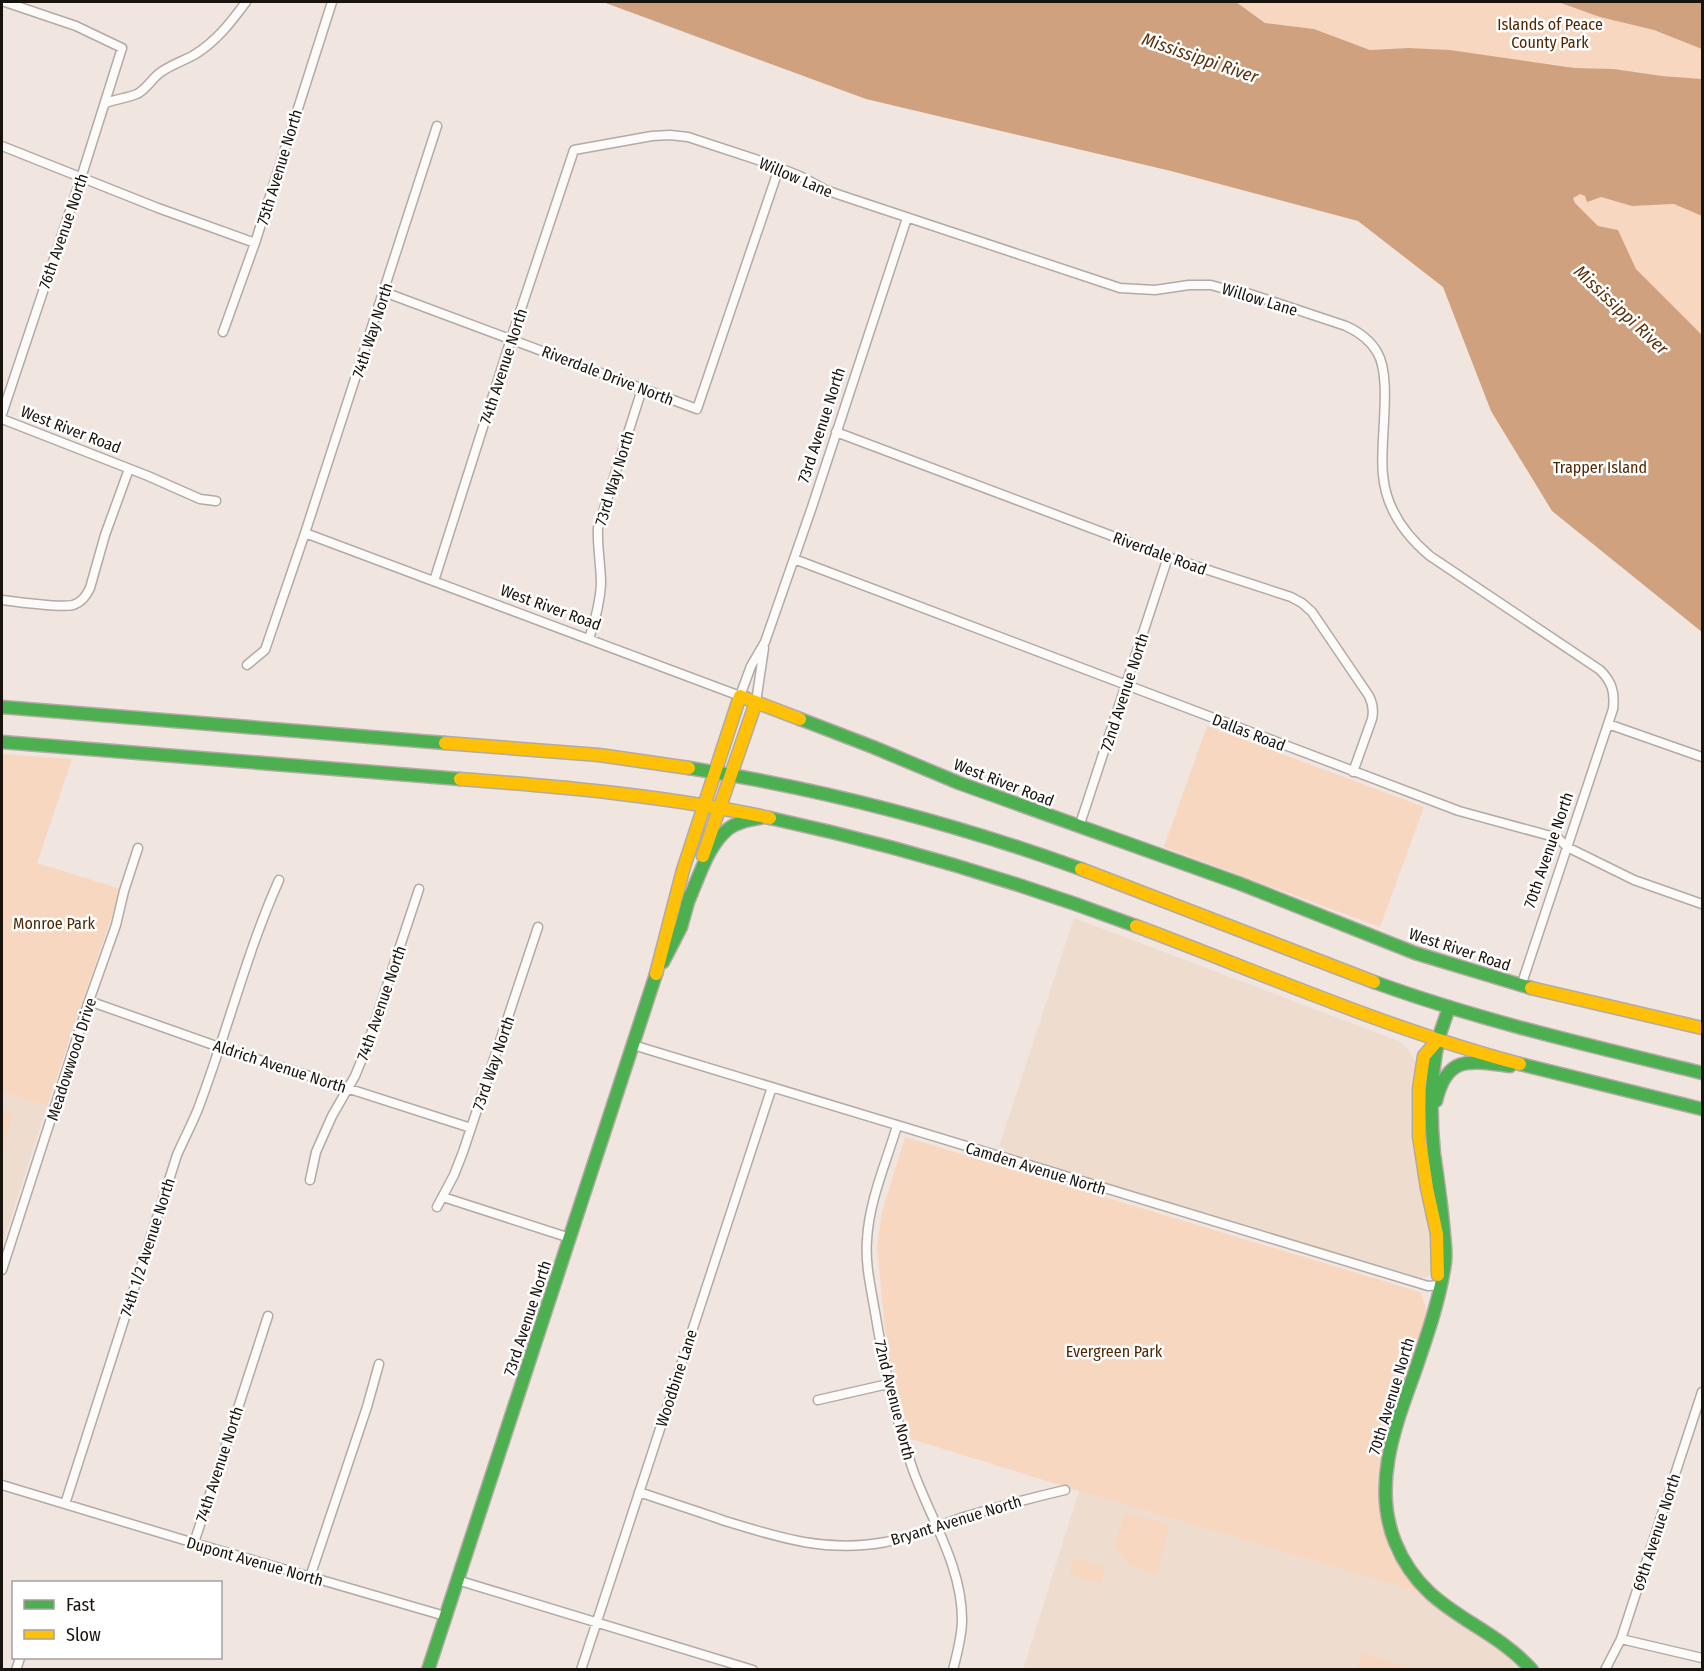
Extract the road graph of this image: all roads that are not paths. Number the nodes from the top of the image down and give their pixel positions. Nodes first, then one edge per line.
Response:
1 (5, 2) edge
2 (246, 2) edge
3 (332, 2) edge
4 (106, 103) junction
5 (437, 126) dead end
6 (2, 146) edge
7 (574, 150) joint
8 (779, 168) junction
9 (81, 178) junction
10 (907, 218) junction
11 (255, 243) junction
12 (384, 292) junction
13 (223, 332) dead end
14 (511, 339) junction
15 (642, 389) junction
16 (2, 414) edge
17 (2, 419) edge
18 (836, 432) junction
19 (129, 469) junction
20 (216, 501) dead end
21 (305, 533) junction
22 (1168, 557) junction
23 (794, 559) junction
24 (434, 581) junction
25 (2, 600) edge
26 (589, 639) junction
27 (765, 642) junction
28 (247, 665) dead end
29 (1126, 685) junction
30 (740, 696) junction
31 (756, 702) junction
32 (2, 707) edge
33 (1608, 724) junction
34 (2, 742) edge
35 (1702, 757) edge
36 (714, 771) junction
37 (1353, 772) junction
38 (731, 774) junction
39 (703, 805) junction
40 (720, 808) junction
41 (767, 817) junction
42 (1079, 827) junction
43 (1567, 847) junction
44 (138, 848) dead end
45 (279, 880) dead end
46 (419, 889) dead end
47 (687, 904) junction
48 (1702, 904) edge
49 (538, 927) dead end
50 (656, 976) junction
51 (1521, 986) junction
52 (89, 1001) junction
53 (1449, 1007) junction
54 (1702, 1028) edge
55 (1438, 1040) junction
56 (633, 1045) junction
57 (219, 1047) junction
58 (1539, 1070) junction
59 (1702, 1073) edge
60 (771, 1087) junction
61 (348, 1088) junction
62 (1702, 1109) edge
63 (897, 1126) junction
64 (471, 1128) junction
65 (1433, 1141) junction
66 (310, 1180) dead end
67 (443, 1197) junction
68 (437, 1207) dead end
69 (570, 1238) junction
70 (2, 1270) edge
71 (1440, 1285) junction
72 (268, 1316) dead end
73 (379, 1364) dead end
74 (888, 1384) junction
75 (1702, 1392) edge
76 (818, 1400) dead end
77 (2, 1485) edge
78 (1065, 1491) dead end
79 (639, 1492) junction
80 (65, 1504) junction
81 (936, 1526) junction
82 (194, 1544) junction
83 (310, 1577) junction
84 (457, 1580) junction
85 (445, 1616) junction
86 (596, 1622) junction
87 (1621, 1639) junction
88 (1702, 1658) edge
89 (428, 1670) edge
90 (581, 1670) edge
91 (753, 1670) edge
92 (953, 1670) edge
93 (1532, 1670) edge
94 (1605, 1670) edge

1 - 4 street, 76th Avenue North
2 - 4 street
3 - 11 street, 75th Avenue North
4 - 9 street, 76th Avenue North
5 - 12 street, 74th Way North
6 - 9 street
7 - 8 street, Willow Lane
7 - 14 street, 74th Avenue North
8 - 10 street, Willow Lane
8 - 15 street, Riverdale Drive North
9 - 11 street
9 - 16 street, 76th Avenue North
10 - 18 street, 73rd Avenue North
10 - 33 street, Willow Lane
11 - 13 street, 75th Avenue North
12 - 14 street, Riverdale Drive North
12 - 21 street, 74th Way North
14 - 15 street, Riverdale Drive North
14 - 24 street, 74th Avenue North
15 - 26 street, 73rd Way North
17 - 19 street, West River Road
18 - 22 street, Riverdale Road
18 - 23 street, 73rd Avenue North
19 - 20 street
19 - 25 street
21 - 24 street, West River Road
21 - 28 street, 74th Way North
22 - 29 street, 72nd Avenue North
22 - 37 street, Riverdale Road
23 - 27 street, 73rd Avenue North
23 - 29 street, Dallas Road
24 - 26 street, West River Road
26 - 30 street, West River Road
27 - 30 street, 73rd Avenue North
27 - 31 street, 73rd Avenue North
29 - 37 street, Dallas Road
29 - 42 street, 72nd Avenue North
30 - 31 main road, West River Road
30 - 36 main road, 73rd Avenue North
31 - 38 main road, 73rd Avenue North
31 - 42 main road, West River Road
32 - 36 main road
33 - 35 street
33 - 43 street, 70th Avenue North
34 - 39 main road
36 - 38 main road
36 - 39 main road, 73rd Avenue North
37 - 43 street, Dallas Road
38 - 40 main road, 73rd Avenue North
38 - 53 main road
39 - 40 main road
39 - 50 main road, 73rd Avenue North
40 - 41 main road
40 - 47 main road, 73rd Avenue North
41 - 47 main road
41 - 55 main road
42 - 51 main road, West River Road
43 - 48 street, Dallas Road
43 - 51 street, 70th Avenue North
44 - 52 street, Meadowwood Drive
45 - 57 street, 74th 1/2 Avenue North
46 - 61 street, 74th Avenue North
47 - 50 main road, 73rd Avenue North
49 - 64 street, 73rd Way North
50 - 56 main road, 73rd Avenue North
51 - 54 main road, West River Road
52 - 57 street, Aldrich Avenue North
52 - 70 street, Meadowwood Drive
53 - 55 main road, 70th Avenue North
53 - 59 main road
55 - 58 main road
55 - 65 main road, 70th Avenue North
55 - 71 main road, 70th Avenue North
56 - 60 street, Camden Avenue North
56 - 69 main road, 73rd Avenue North
57 - 61 street, Aldrich Avenue North
57 - 80 street, 74th 1/2 Avenue North
58 - 62 main road
58 - 65 main road
60 - 63 street, Camden Avenue North
60 - 79 street, Woodbine Lane
61 - 64 street, Aldrich Avenue North
61 - 66 street, 74th Avenue North
63 - 71 street, Camden Avenue North
63 - 74 street, 72nd Avenue North
64 - 67 street, 73rd Way North
65 - 71 main road, 70th Avenue North
67 - 68 street, 73rd Way North
67 - 69 street
69 - 84 main road, 73rd Avenue North
71 - 93 main road, 70th Avenue North
72 - 82 street, 74th Avenue North
73 - 83 street
74 - 76 street
74 - 81 street, 72nd Avenue North
75 - 87 street, 69th Avenue North
77 - 80 street, Dupont Avenue North
78 - 81 street, Bryant Avenue North
79 - 81 street, Bryant Avenue North
79 - 86 street, Woodbine Lane
80 - 82 street, Dupont Avenue North
81 - 92 street, 72nd Avenue North
82 - 83 street, Dupont Avenue North
83 - 85 street, Dupont Avenue North
84 - 85 main road, 73rd Avenue North
84 - 86 street
85 - 89 main road, 73rd Avenue North
86 - 90 street, Woodbine Lane
86 - 91 street
87 - 88 street
87 - 94 street, 69th Avenue North

